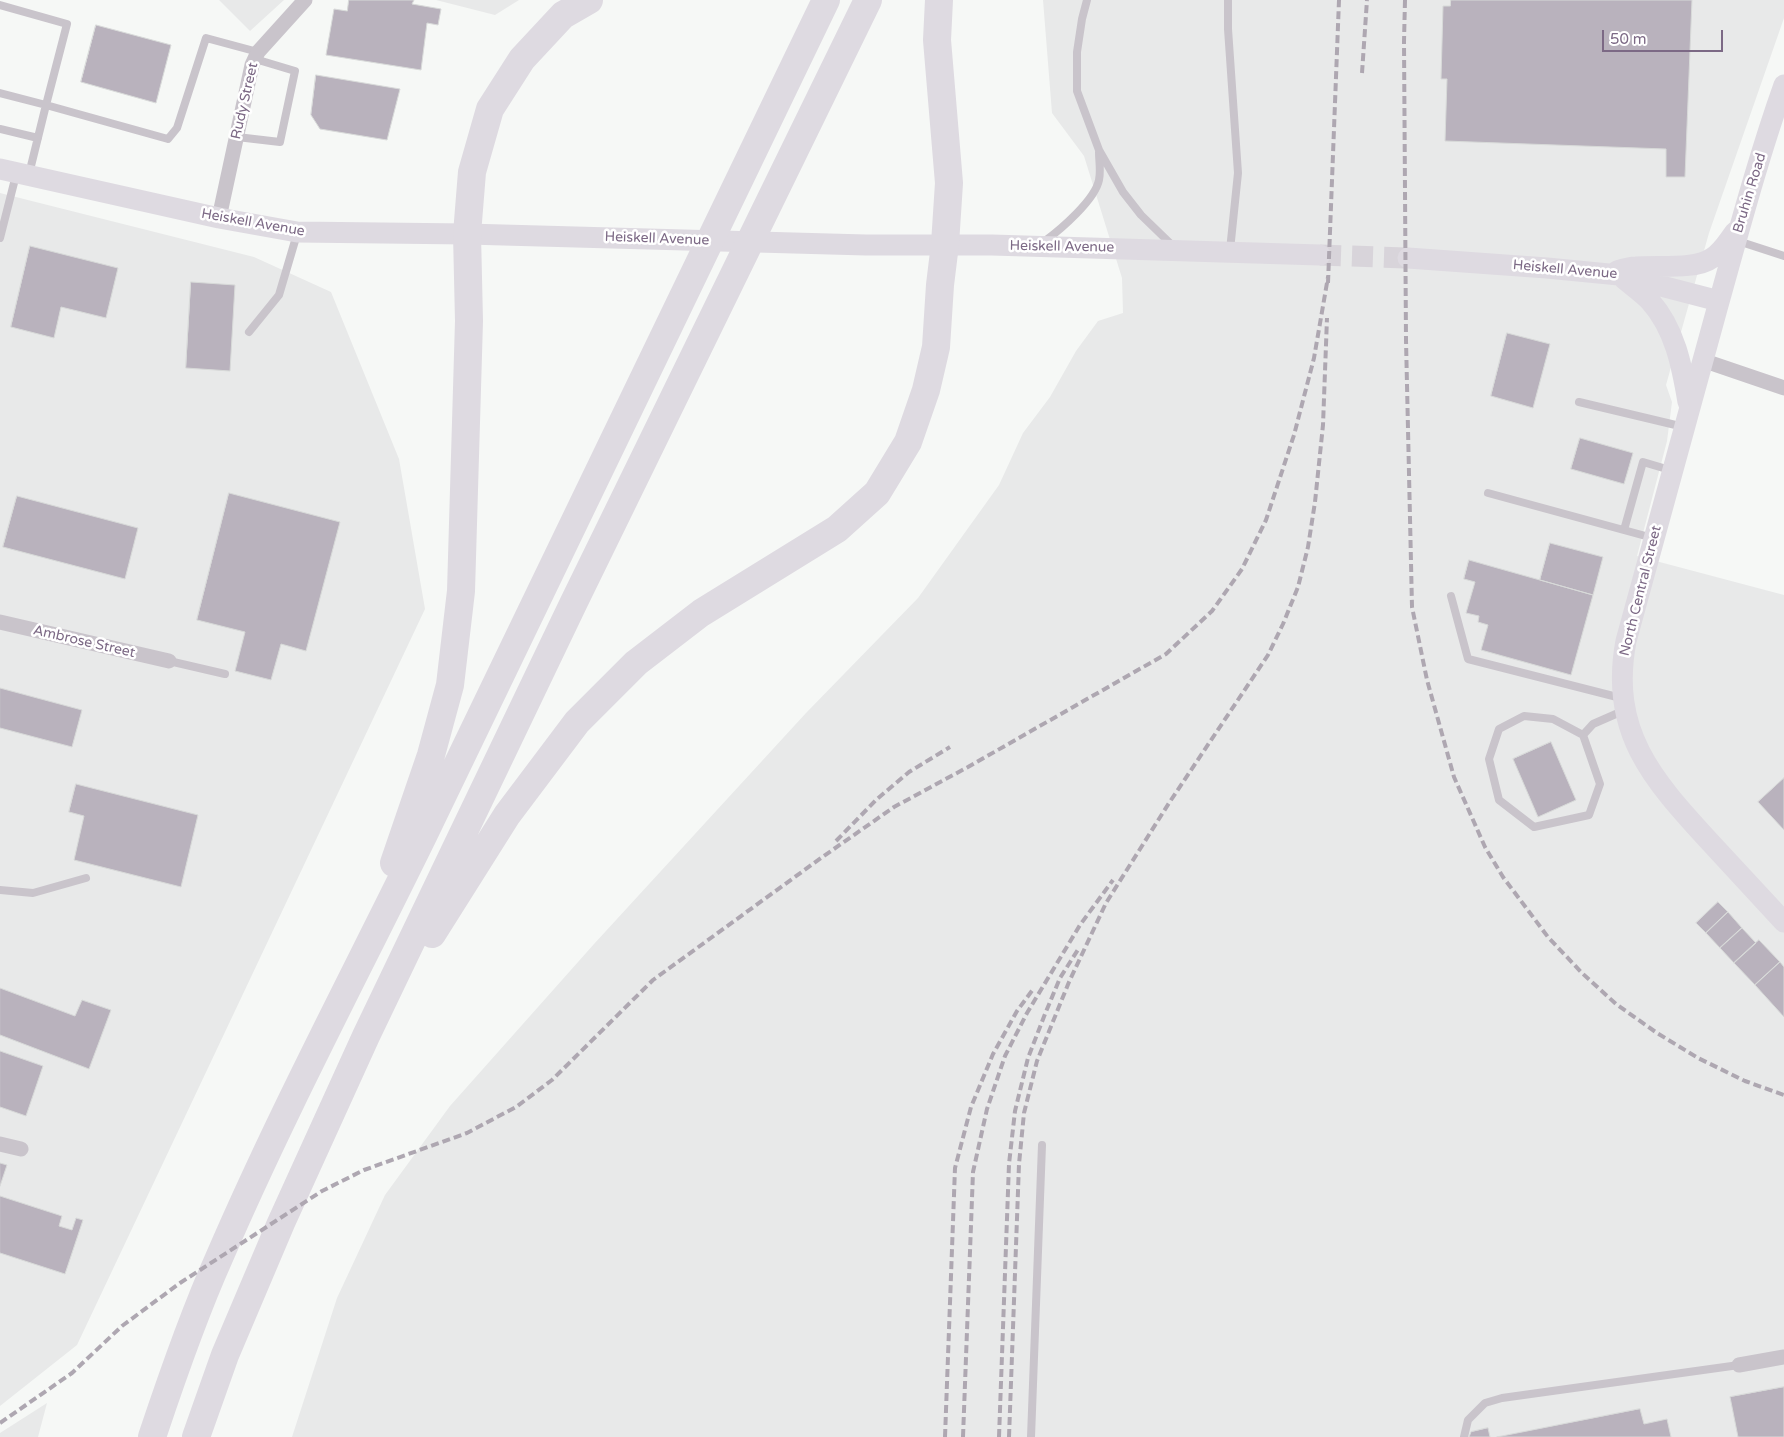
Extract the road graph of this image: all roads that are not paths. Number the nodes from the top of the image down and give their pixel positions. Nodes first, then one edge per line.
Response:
1 (305, 0) edge
2 (589, 0) edge
3 (826, 0) edge
4 (868, 0) edge
5 (939, 0) edge
6 (1087, 0) edge
7 (1228, 0) edge
8 (0, 5) edge
9 (256, 56) junction
10 (1784, 85) edge
11 (0, 93) edge
12 (46, 105) junction
13 (1779, 115) edge
14 (14, 123) dead end
15 (0, 129) edge
16 (12, 132) junction
17 (237, 137) junction
18 (38, 138) junction
19 (1099, 150) junction
20 (15, 173) edge
21 (219, 218) junction
22 (297, 232) junction
23 (1738, 233) junction
24 (467, 234) junction
25 (0, 238) edge
26 (945, 244) junction
27 (1038, 247) junction
28 (1178, 250) junction
29 (1230, 252) junction
30 (1320, 255) tunnel mouth
31 (1784, 256) edge
32 (1408, 258) tunnel mouth
33 (1613, 274) junction
34 (1719, 301) junction
35 (249, 332) dead end
36 (1702, 360) junction
37 (1784, 388) edge
38 (1578, 402) dead end
39 (1687, 418) junction
40 (1672, 471) junction
41 (1488, 493) dead end
42 (1624, 530) junction
43 (1654, 538) junction
44 (1452, 596) dead end
45 (0, 622) edge
46 (169, 661) joint
47 (225, 674) dead end
48 (1624, 704) junction
49 (1583, 735) junction
50 (86, 878) dead end
51 (0, 890) edge
52 (1784, 922) edge
53 (360, 964) junction
54 (366, 1036) junction
55 (0, 1144) edge
56 (1042, 1145) dead end
57 (21, 1150) dead end
58 (1784, 1357) edge
59 (1740, 1365) joint
60 (152, 1437) edge
61 (196, 1437) edge
62 (1031, 1437) edge
63 (1464, 1437) edge

1 - 9 street, Rudy Street
2 - 24 highway
3 - 53 highway
4 - 54 highway
5 - 26 highway
6 - 19 lane
7 - 29 lane
8 - 12 lane
9 - 12 lane
9 - 17 street, Rudy Street
9 - 17 lane
10 - 13 street, Bruhin Road
11 - 12 lane
12 - 18 lane
13 - 23 street, Bruhin Road
14 - 16 lane
15 - 16 lane
16 - 18 lane
17 - 21 street, Rudy Street
18 - 20 lane
19 - 27 lane
19 - 28 lane
20 - 21 street, Heiskell Avenue
20 - 25 lane
21 - 22 street, Heiskell Avenue
22 - 24 street, Heiskell Avenue
22 - 35 lane
23 - 31 lane
23 - 33 street
23 - 34 street, Bruhin Road
24 - 26 street, Heiskell Avenue
24 - 53 highway
26 - 27 street, Heiskell Avenue
26 - 54 highway
27 - 28 street, Heiskell Avenue
28 - 29 street, Heiskell Avenue
29 - 30 street, Heiskell Avenue
32 - 33 street, Heiskell Avenue
33 - 34 street, Heiskell Avenue
33 - 39 street
34 - 36 street, North Central Street
36 - 37 street
36 - 39 street, North Central Street
38 - 39 lane
39 - 40 street, North Central Street
40 - 42 lane
40 - 43 street, North Central Street
41 - 42 lane
42 - 43 lane
43 - 48 street, North Central Street
44 - 48 lane
45 - 46 street, Ambrose Street
46 - 47 lane
48 - 49 lane
48 - 52 street, North Central Street
49 - 49 lane
50 - 51 lane
53 - 60 highway
54 - 61 highway
55 - 57 street
56 - 62 lane
58 - 59 street
59 - 63 lane

